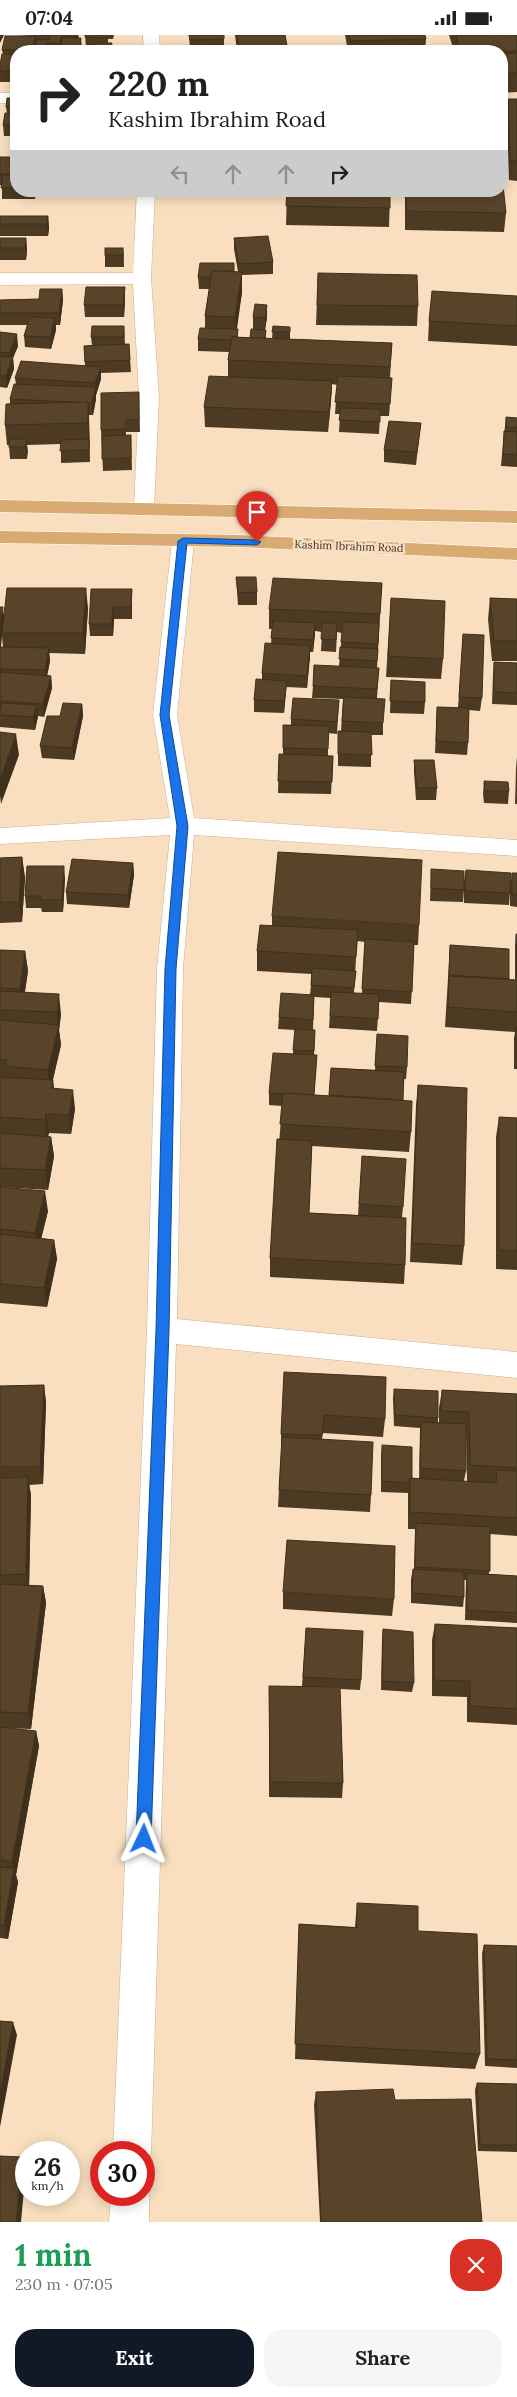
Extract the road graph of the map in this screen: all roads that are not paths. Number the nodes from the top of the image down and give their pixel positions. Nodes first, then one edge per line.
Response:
1 (146, 197) edge
2 (142, 278) junction
3 (0, 279) edge
4 (0, 506) edge
5 (144, 508) junction
6 (517, 517) edge
7 (0, 537) edge
8 (183, 541) junction
9 (517, 554) edge
10 (182, 826) junction
11 (0, 836) edge
12 (517, 848) edge
13 (162, 1330) junction
14 (517, 1365) edge
15 (132, 2141) edge
16 (130, 2206) edge
17 (129, 2222) edge

1 - 2 street
2 - 3 street
2 - 5 street
4 - 5 highway
5 - 6 highway
7 - 8 highway, Kashim Ibrahim Road
8 - 9 highway, Kashim Ibrahim Road
8 - 10 street
10 - 11 street
10 - 12 street
10 - 13 street
13 - 14 street
13 - 15 street
16 - 17 street

